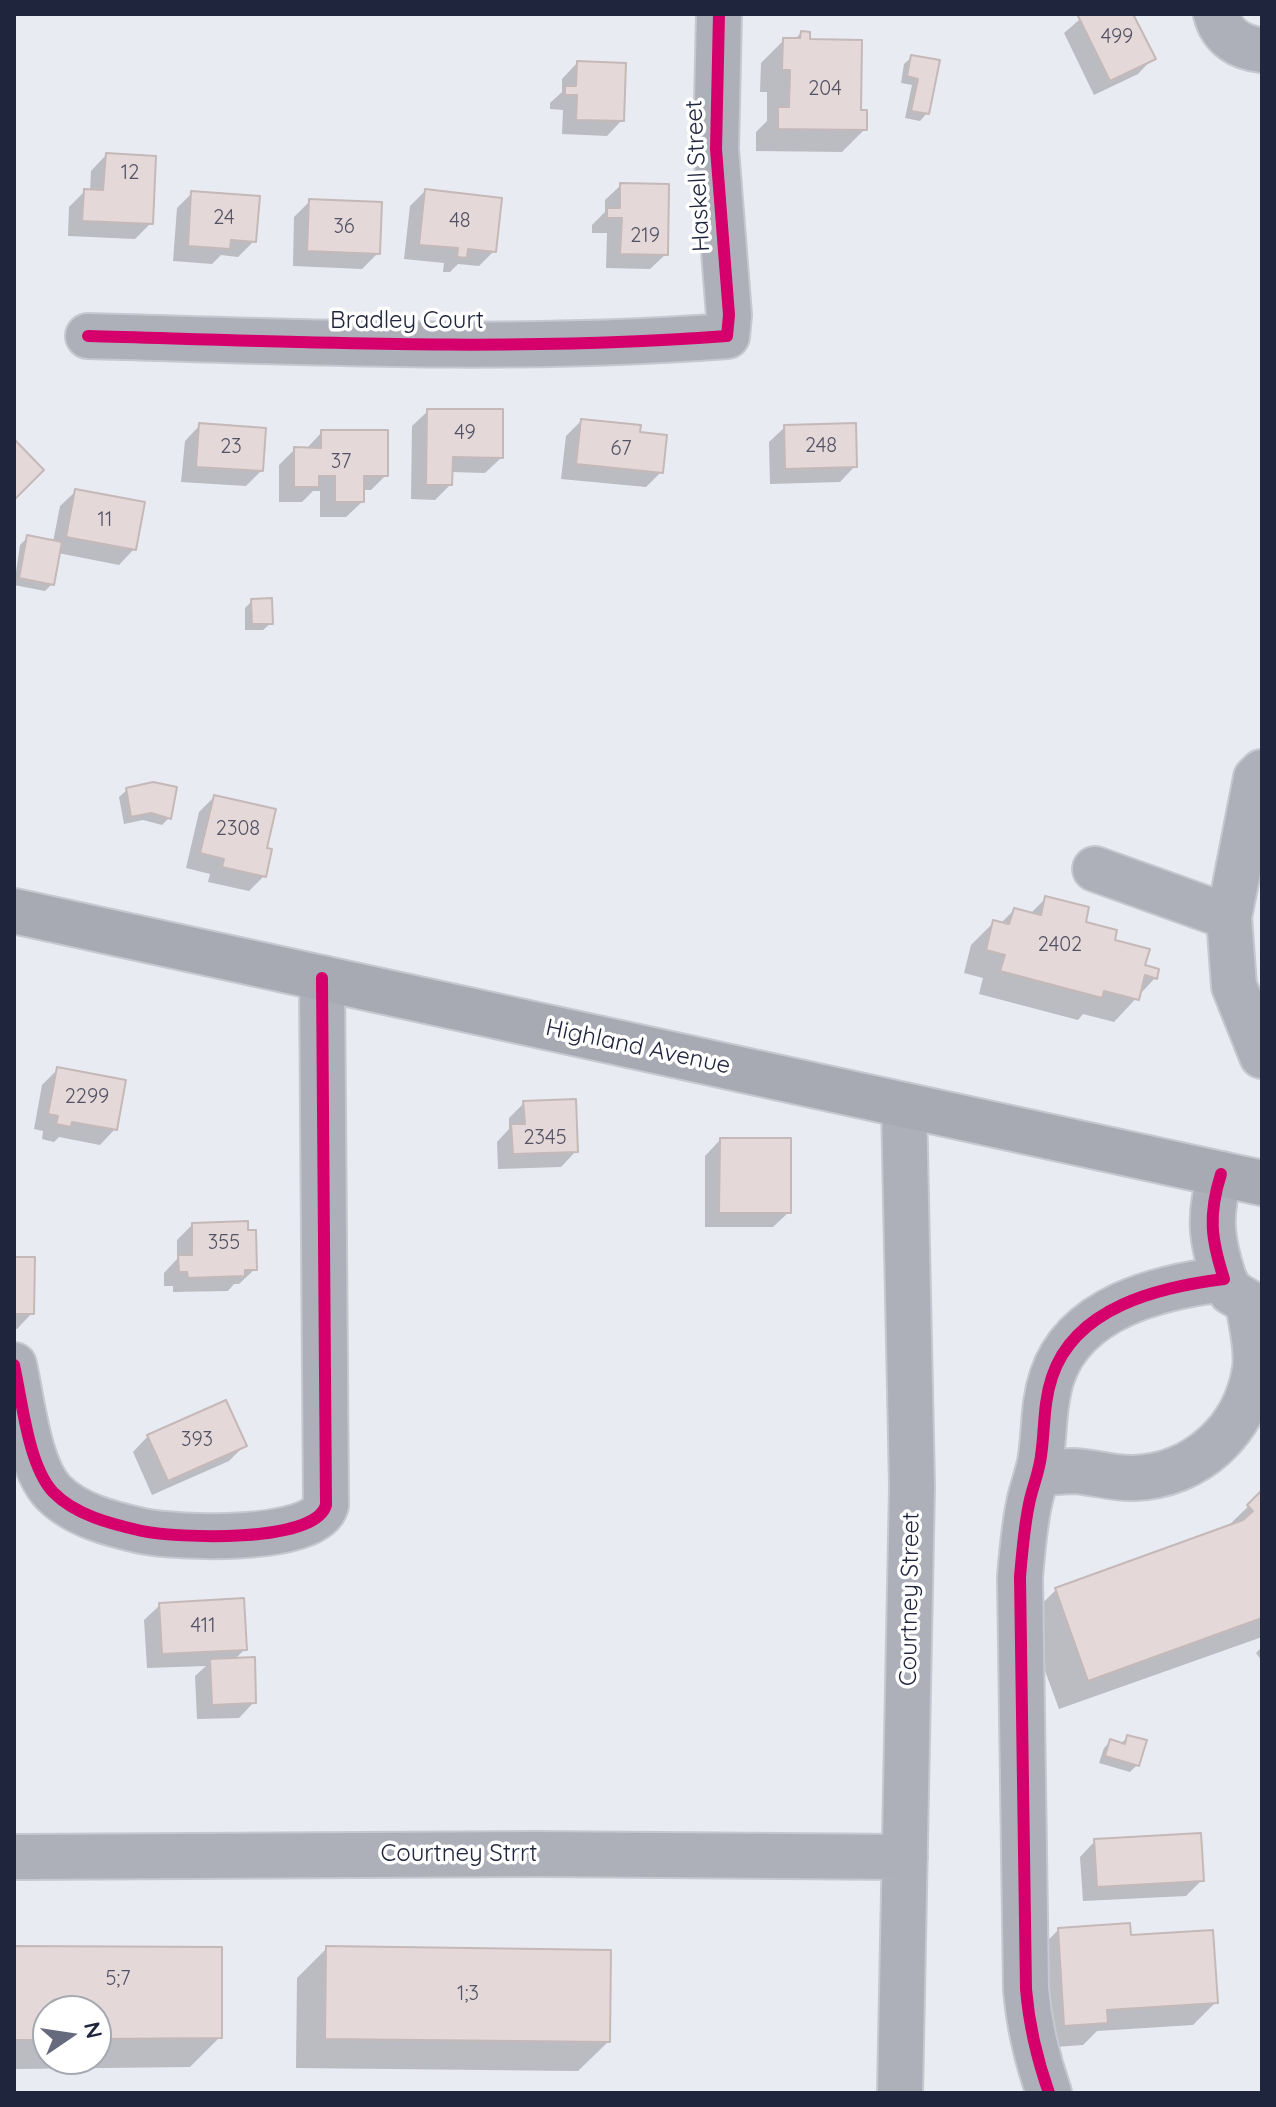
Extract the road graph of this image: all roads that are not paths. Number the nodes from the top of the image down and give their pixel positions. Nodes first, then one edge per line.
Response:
1 (719, 14) edge
2 (1216, 14) edge
3 (1262, 50) edge
4 (88, 336) dead end
5 (727, 336) joint
6 (1262, 772) edge
7 (1095, 869) dead end
8 (14, 911) edge
9 (1229, 917) junction
10 (322, 978) junction
11 (1262, 1056) edge
12 (904, 1105) junction
13 (1241, 1179) edge
14 (1245, 1296) edge
15 (14, 1365) edge
16 (1037, 1474) junction
17 (14, 1857) edge
18 (905, 1857) junction
19 (900, 2093) edge
20 (1049, 2093) edge

1 - 5 street, Haskell Street
2 - 3 street
4 - 5 street, Bradley Court
6 - 9 street
7 - 9 street
8 - 10 main road, Highland Avenue
9 - 11 street
10 - 12 main road, Highland Avenue
10 - 15 street
12 - 13 main road, Highland Avenue
12 - 18 street, Courtney Street
13 - 14 street
14 - 16 street
14 - 16 street
16 - 20 street
17 - 18 street, Courtney Strrt
18 - 19 street, Courtney Street

